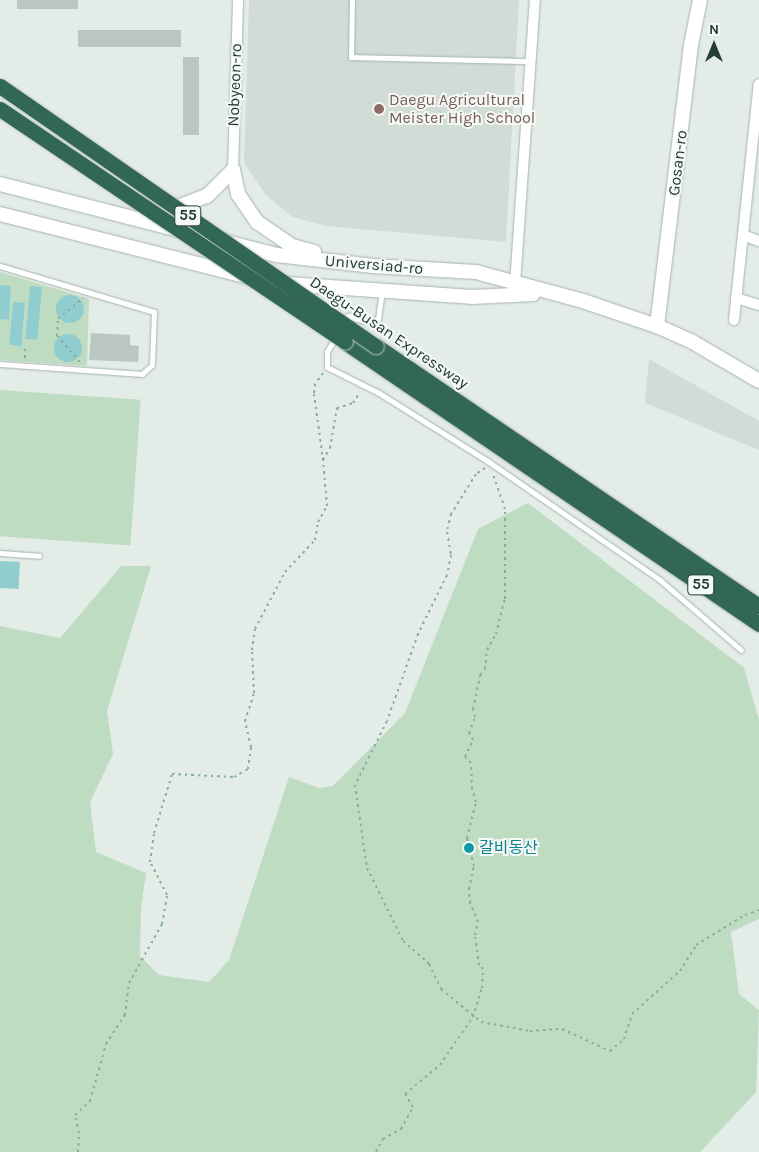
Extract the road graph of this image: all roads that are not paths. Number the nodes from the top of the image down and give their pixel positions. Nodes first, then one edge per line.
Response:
1 (238, 0) edge
2 (352, 0) edge
3 (535, 0) edge
4 (700, 0) edge
5 (531, 61) junction
6 (759, 84) edge
7 (0, 86) edge
8 (0, 109) edge
9 (232, 170) junction
10 (0, 184) edge
11 (94, 209) junction
12 (0, 214) edge
13 (743, 235) junction
14 (759, 240) edge
15 (0, 266) edge
16 (374, 266) junction
17 (515, 284) junction
18 (382, 292) junction
19 (544, 293) junction
20 (736, 298) junction
21 (759, 305) edge
22 (734, 320) dead end
23 (657, 326) junction
24 (0, 364) edge
25 (759, 381) edge
26 (596, 503) junction
27 (648, 540) junction
28 (0, 553) edge
29 (39, 556) dead end
30 (759, 606) edge
31 (759, 624) edge
32 (741, 650) dead end

1 - 9 street, Nobyeon-ro
2 - 5 lane
3 - 5 street
4 - 23 main road, Gosan-ro
5 - 17 street
6 - 13 street
7 - 26 highway, Daegu-Busan Expressway / 55, bridge
8 - 26 highway, Daegu-Busan Expressway / 55, bridge
9 - 11 main road
9 - 16 main road
10 - 11 main road, Universiad-ro
11 - 16 main road, Universiad-ro
12 - 18 main road, Universiad-ro
13 - 14 street
13 - 20 street
15 - 24 lane
16 - 17 main road, Universiad-ro
17 - 19 main road, Universiad-ro
18 - 19 main road, Universiad-ro
18 - 32 lane
19 - 23 main road, Universiad-ro
20 - 21 street
20 - 22 street
23 - 25 main road, Universiad-ro
26 - 27 highway, Daegu-Busan Expressway / 55
27 - 30 highway, Daegu-Busan Expressway / 55
27 - 31 highway, Daegu-Busan Expressway / 55
28 - 29 lane

